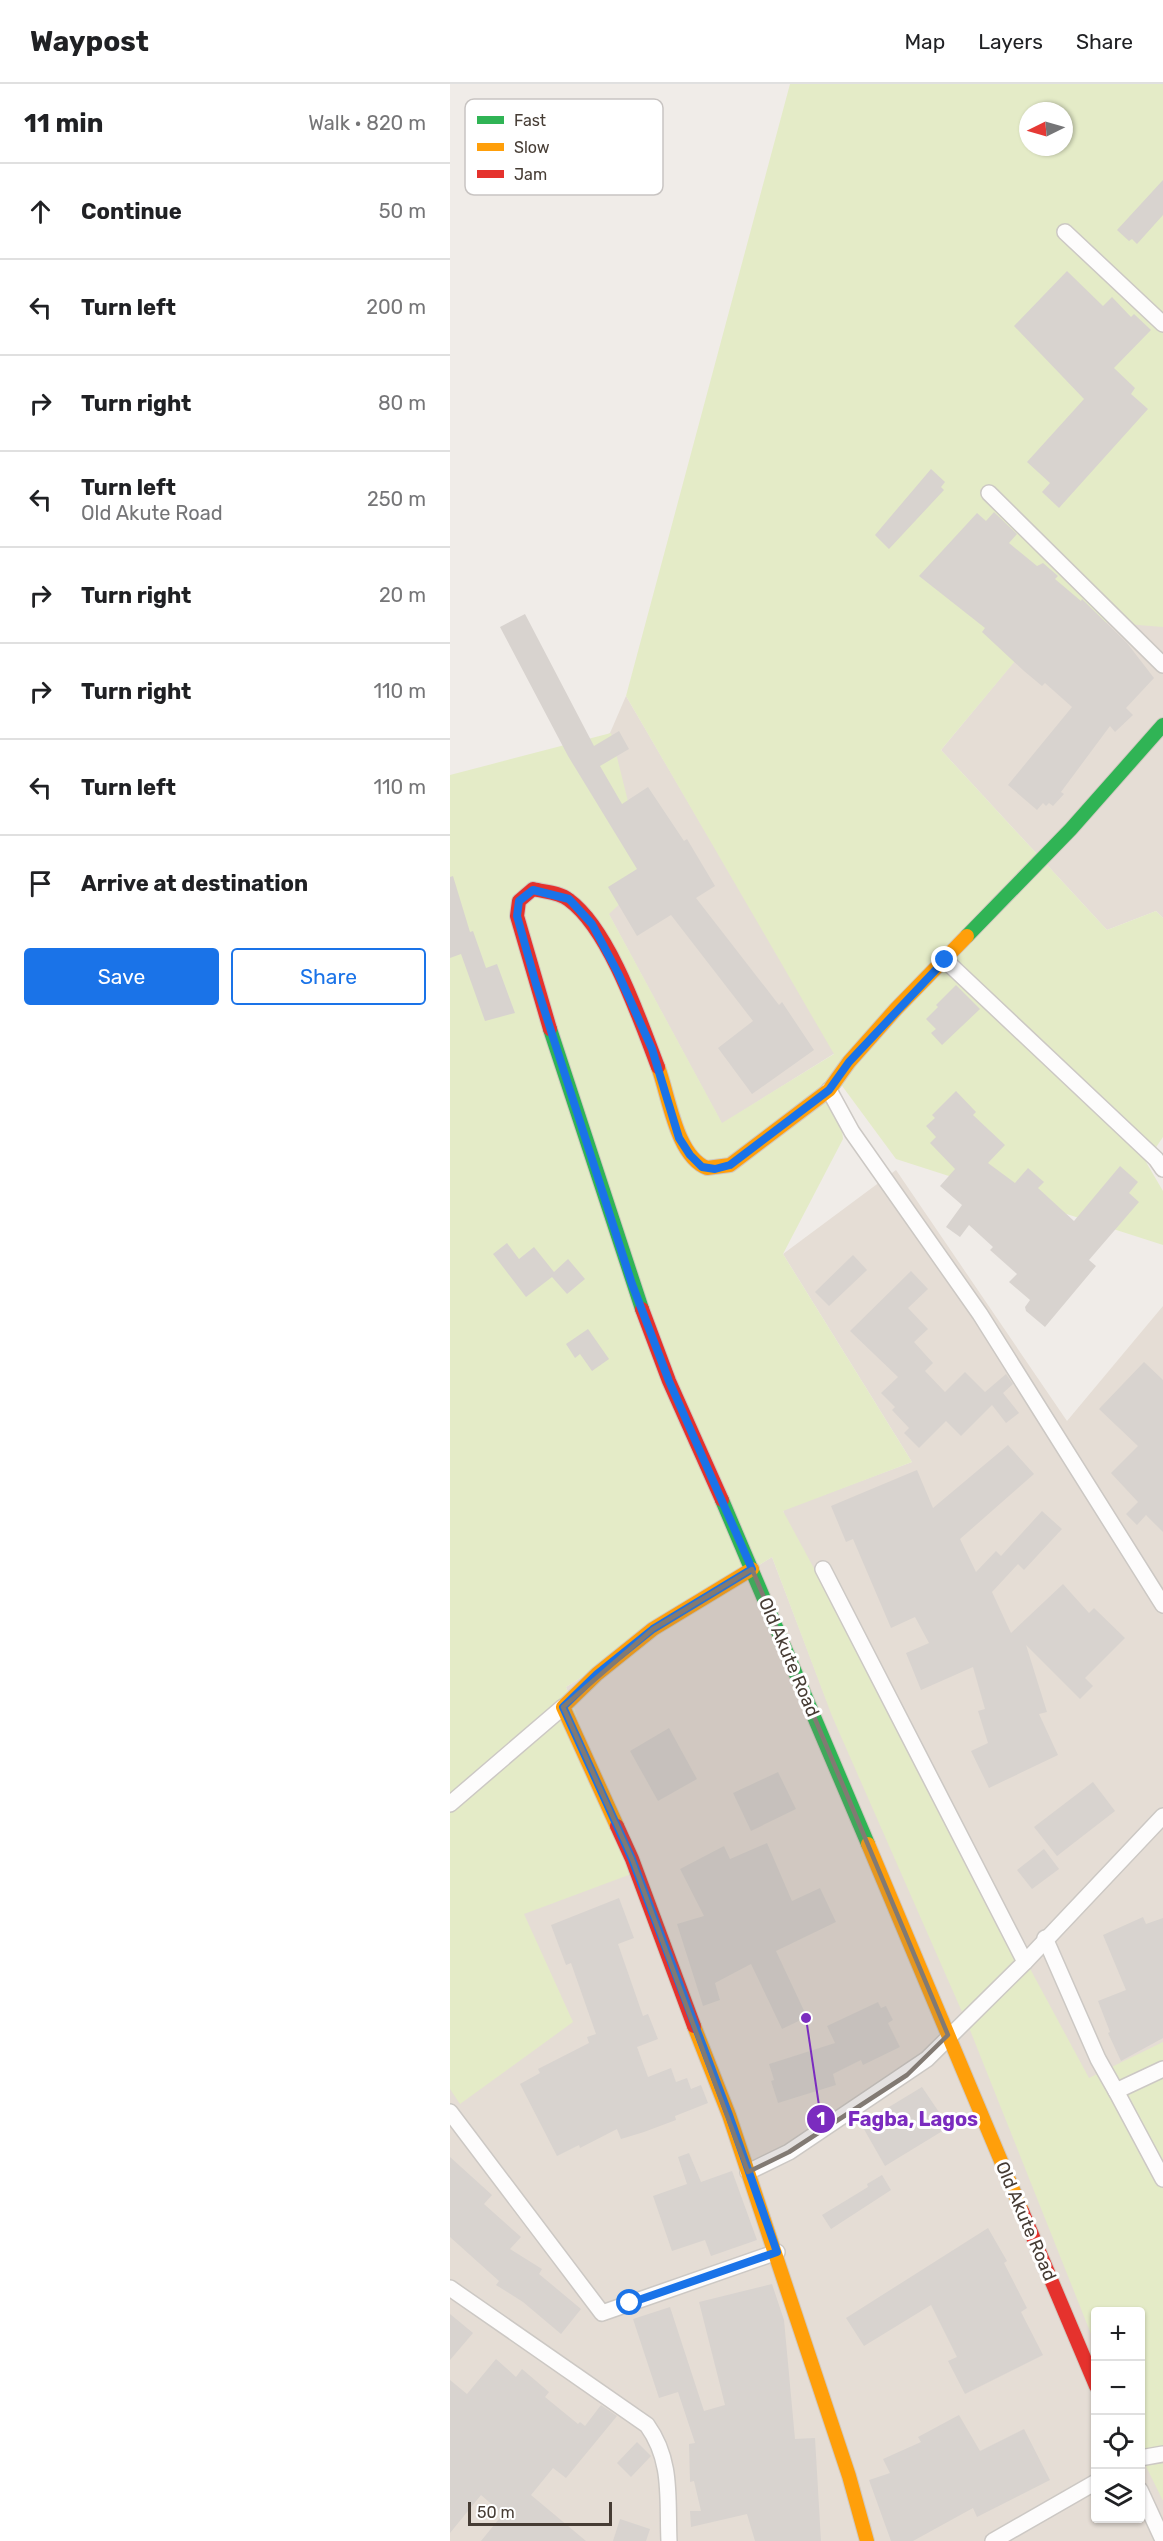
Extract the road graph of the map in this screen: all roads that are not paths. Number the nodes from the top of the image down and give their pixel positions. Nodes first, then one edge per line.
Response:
1 (1065, 232) dead end
2 (1163, 324) edge
3 (989, 493) dead end
4 (1163, 664) edge
5 (1163, 725) edge
6 (945, 960) junction
7 (829, 1090) junction
8 (1161, 1159) edge
9 (752, 1569) junction
10 (823, 1569) dead end
11 (1163, 1605) edge
12 (563, 1707) junction
13 (450, 1804) edge
14 (1163, 1816) edge
15 (1045, 1938) junction
16 (1025, 1962) junction
17 (948, 2035) junction
18 (1163, 2069) edge
19 (1116, 2091) junction
20 (450, 2112) edge
21 (748, 2172) junction
22 (1163, 2179) edge
23 (777, 2252) junction
24 (450, 2288) edge
25 (1091, 2376) edge
26 (1163, 2454) edge
27 (1145, 2457) edge
28 (1091, 2484) edge
29 (1145, 2501) edge
30 (1163, 2540) edge
31 (669, 2541) edge
32 (867, 2541) edge
33 (993, 2541) edge

1 - 2 street
3 - 4 street
5 - 6 street
6 - 7 street
6 - 8 street
7 - 9 street, Old Akute Road
7 - 11 street
9 - 12 street
9 - 17 street, Old Akute Road
10 - 16 street
12 - 13 street
12 - 21 street
14 - 15 street
15 - 16 street
15 - 19 street
16 - 17 street
17 - 21 street
17 - 25 street, Old Akute Road
18 - 19 street
19 - 22 street
20 - 23 street
21 - 23 street
23 - 32 street
24 - 31 street
26 - 27 street
28 - 33 street
29 - 30 street

